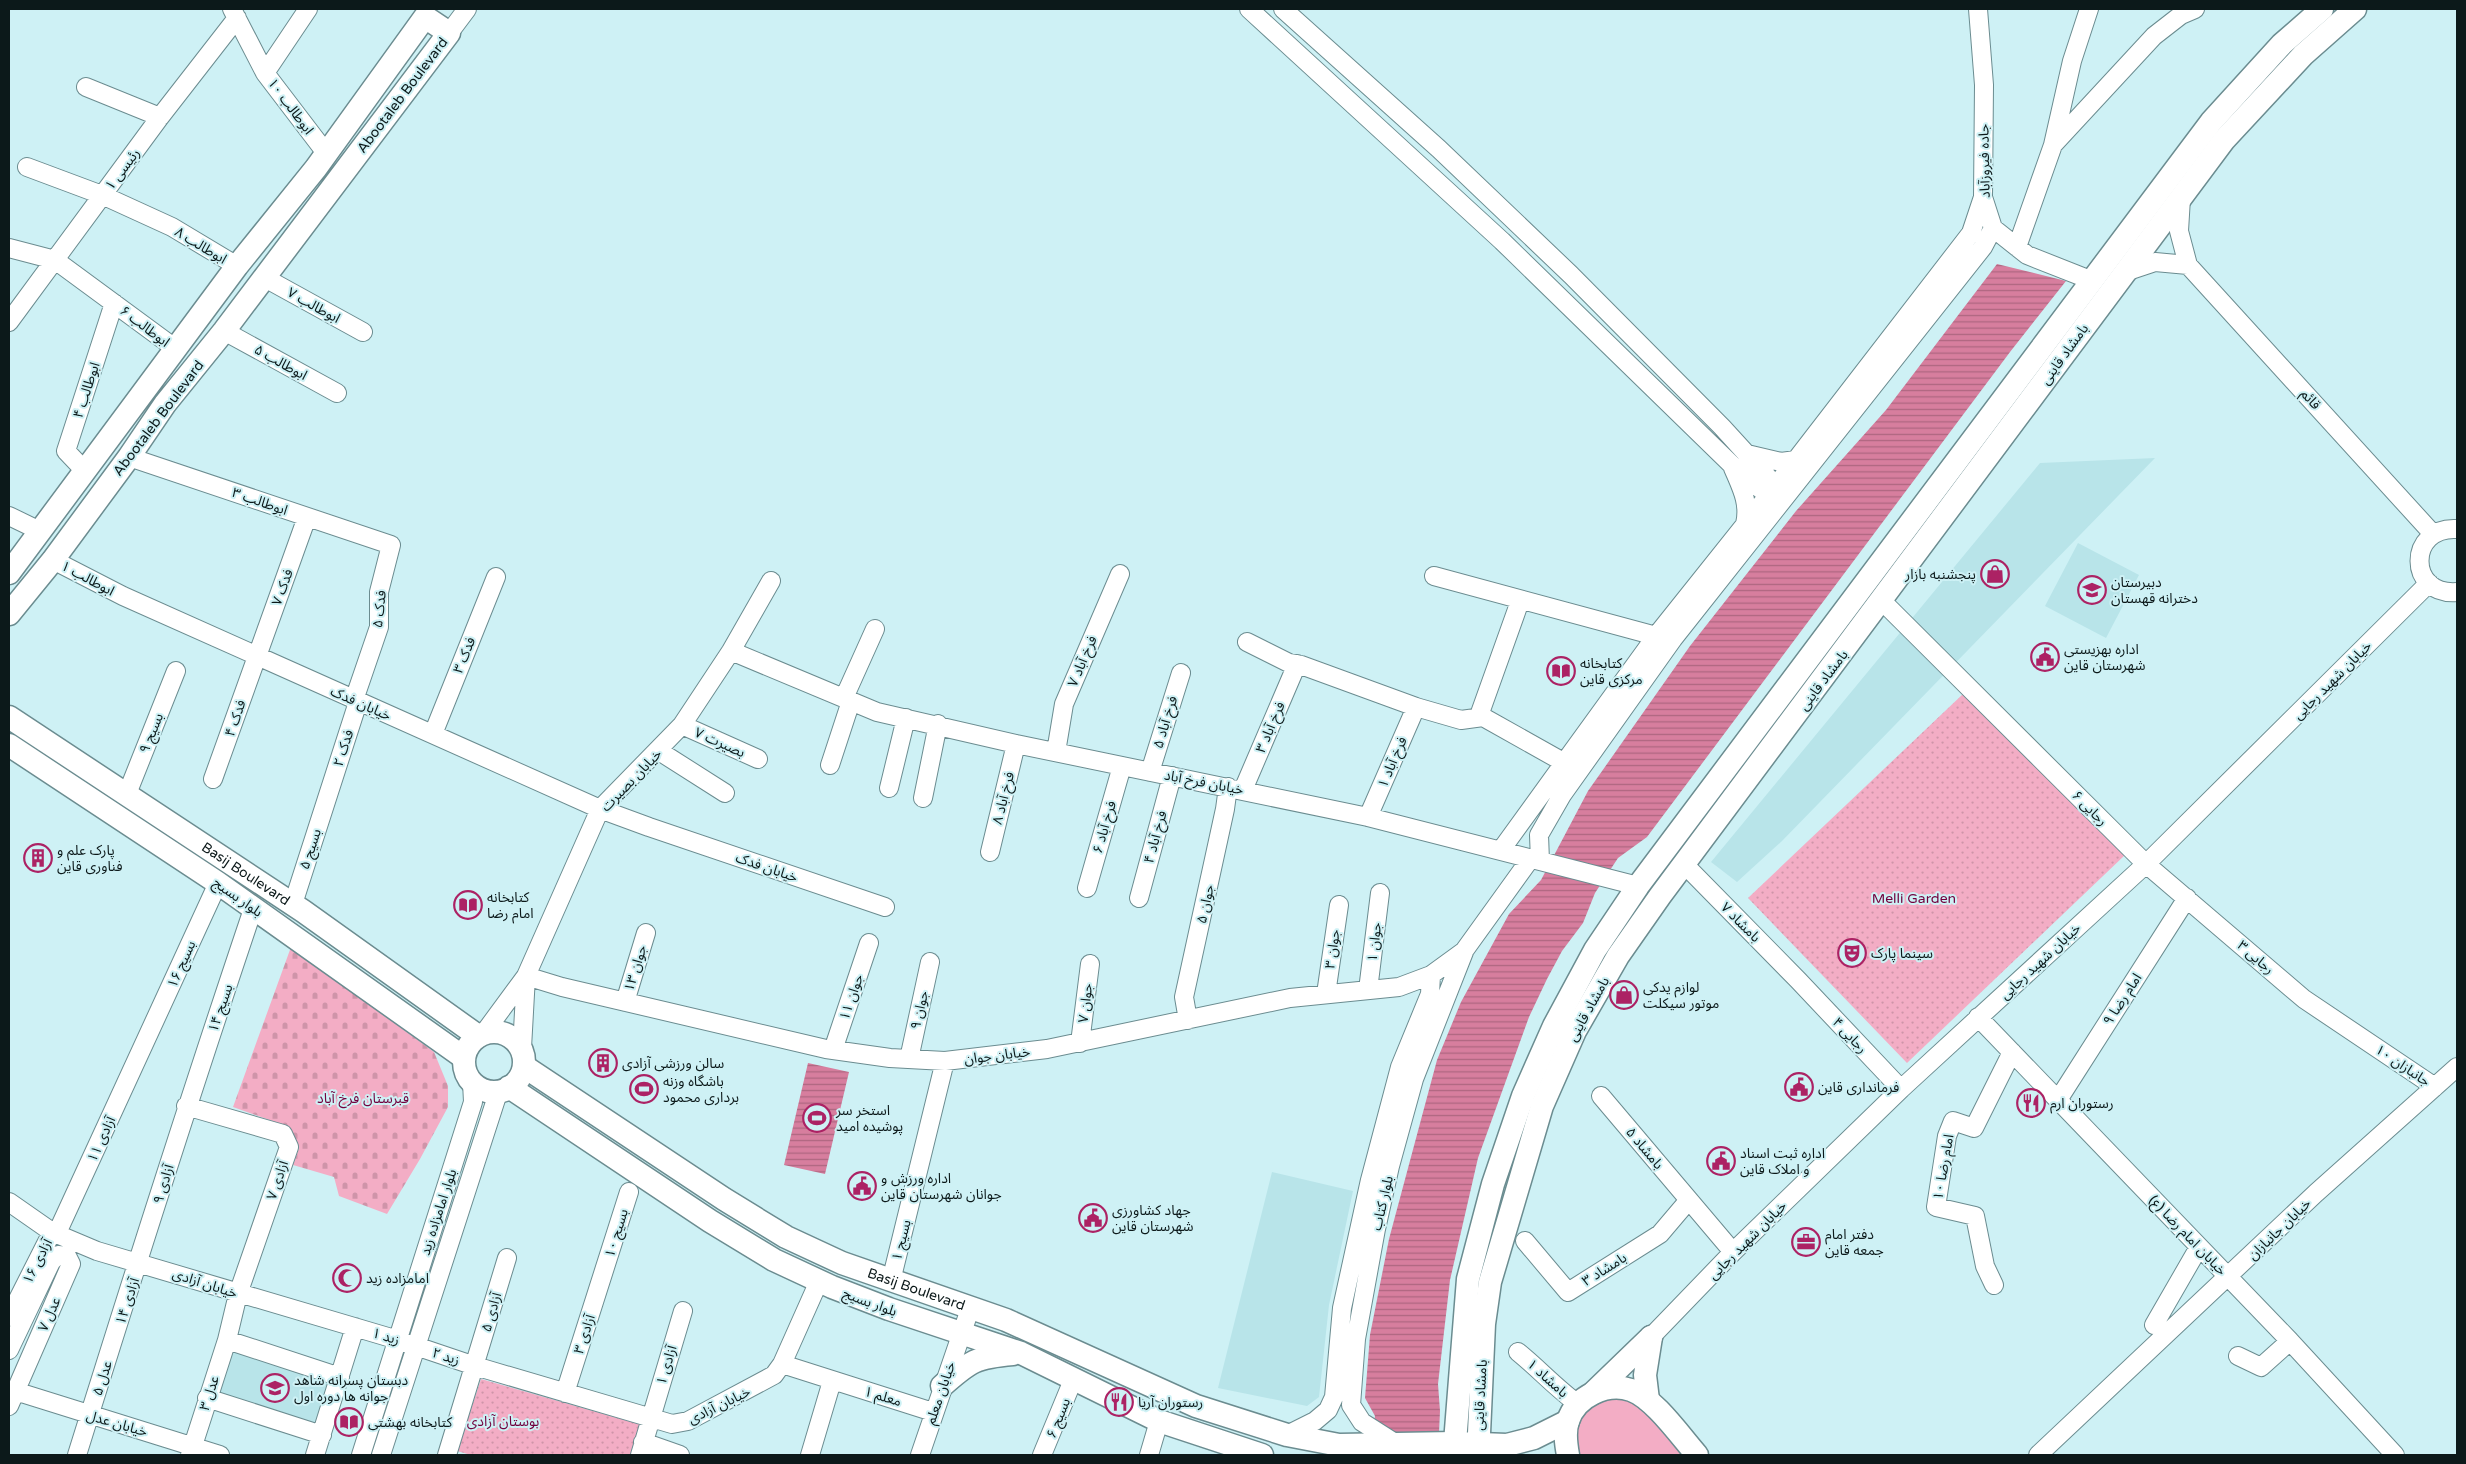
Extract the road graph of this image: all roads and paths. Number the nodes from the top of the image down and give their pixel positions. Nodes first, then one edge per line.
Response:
1 (308, 9) edge
2 (467, 9) edge
3 (1249, 9) edge
4 (1284, 9) edge
5 (1978, 9) edge
6 (2089, 9) edge
7 (2195, 9) edge
8 (2322, 9) edge
9 (2355, 9) edge
10 (428, 13) edge
11 (234, 14) edge
12 (449, 33) junction
13 (265, 73) junction
14 (86, 87) dead end
15 (160, 117) junction
16 (2053, 145) junction
17 (321, 160) junction
18 (27, 167) dead end
19 (336, 182) junction
20 (102, 195) junction
21 (1983, 197) junction
22 (2181, 198) junction
23 (1993, 228) junction
24 (2017, 247) junction
25 (9, 248) edge
26 (55, 260) junction
27 (2188, 265) junction
28 (237, 266) junction
29 (2125, 272) junction
30 (265, 278) junction
31 (2093, 281) junction
32 (114, 303) junction
33 (9, 322) edge
34 (224, 330) junction
35 (363, 332) dead end
36 (176, 349) junction
37 (147, 388) junction
38 (337, 393) dead end
39 (165, 404) junction
40 (1748, 454) junction
41 (129, 457) junction
42 (1796, 460) junction
43 (1732, 465) junction
44 (85, 471) junction
45 (1949, 491) junction
46 (1777, 496) junction
47 (9, 516) edge
48 (307, 517) junction
49 (1745, 524) junction
50 (2457, 529) edge
51 (40, 531) junction
52 (2432, 534) junction
53 (392, 545) joint
54 (53, 560) junction
55 (9, 573) edge
56 (1120, 574) dead end
57 (1434, 576) dead end
58 (496, 577) dead end
59 (771, 581) dead end
60 (2429, 583) junction
61 (2457, 592) edge
62 (123, 596) joint
63 (1520, 601) junction
64 (1882, 601) junction
65 (9, 614) edge
66 (875, 629) dead end
67 (1656, 636) junction
68 (1247, 642) dead end
69 (731, 651) junction
70 (256, 656) junction
71 (1297, 664) junction
72 (176, 672) dead end
73 (1181, 673) dead end
74 (847, 700) junction
75 (356, 701) junction
76 (1416, 708) junction
77 (9, 716) edge
78 (1483, 717) junction
79 (906, 718) junction
80 (938, 724) junction
81 (682, 725) junction
82 (433, 734) junction
83 (1016, 744) junction
84 (9, 745) edge
85 (659, 751) junction
86 (1056, 752) junction
87 (758, 759) dead end
88 (1565, 763) junction
89 (830, 765) dead end
90 (1122, 766) junction
91 (1150, 772) junction
92 (1172, 776) junction
93 (213, 779) dead end
94 (889, 788) dead end
95 (1236, 789) junction
96 (725, 793) dead end
97 (127, 794) junction
98 (328, 795) joint
99 (923, 798) dead end
100 (600, 808) junction
101 (1368, 817) junction
102 (1501, 850) junction
103 (990, 852) dead end
104 (1535, 859) junction
105 (1684, 864) junction
106 (2146, 864) junction
107 (218, 883) junction
108 (1638, 886) junction
109 (1087, 888) dead end
110 (1380, 893) dead end
111 (1139, 898) dead end
112 (2187, 898) junction
113 (293, 904) junction
114 (1339, 905) dead end
115 (885, 906) dead end
116 (253, 908) junction
117 (646, 933) dead end
118 (869, 943) dead end
119 (1464, 951) junction
120 (930, 962) dead end
121 (1090, 964) dead end
122 (1431, 975) junction
123 (526, 976) junction
124 (1798, 980) joint
125 (1368, 990) junction
126 (1326, 994) junction
127 (625, 1002) junction
128 (1978, 1017) junction
129 (1188, 1020) junction
130 (481, 1035) junction
131 (1080, 1043) junction
132 (2371, 1044) joint
133 (144, 1045) joint
134 (833, 1050) junction
135 (2012, 1052) junction
136 (463, 1057) junction
137 (523, 1057) junction
138 (908, 1058) junction
139 (945, 1061) junction
140 (2457, 1067) edge
141 (472, 1082) junction
142 (2435, 1087) junction
143 (1901, 1089) junction
144 (504, 1090) junction
145 (1601, 1096) dead end
146 (2058, 1100) junction
147 (186, 1106) junction
148 (629, 1192) dead end
149 (1688, 1200) junction
150 (9, 1202) edge
151 (55, 1233) junction
152 (1525, 1241) dead end
153 (2200, 1247) junction
154 (1733, 1252) junction
155 (507, 1258) dead end
156 (139, 1262) junction
157 (603, 1275) joint
158 (2229, 1278) junction
159 (819, 1281) junction
160 (892, 1281) junction
161 (1994, 1285) dead end
162 (238, 1294) junction
163 (970, 1309) junction
164 (682, 1311) dead end
165 (9, 1317) edge
166 (1473, 1322) junction
167 (2154, 1325) dead end
168 (355, 1327) junction
169 (962, 1332) junction
170 (1651, 1338) junction
171 (114, 1340) joint
172 (227, 1340) junction
173 (398, 1340) junction
174 (2290, 1341) junction
175 (416, 1346) junction
176 (9, 1350) edge
177 (1518, 1352) dead end
178 (1021, 1353) junction
179 (2238, 1356) dead end
180 (782, 1364) junction
181 (475, 1366) junction
182 (340, 1377) junction
183 (1073, 1380) junction
184 (832, 1382) junction
185 (942, 1386) junction
186 (565, 1392) junction
187 (1346, 1393) junction
188 (12, 1398) edge
189 (207, 1398) junction
190 (1648, 1400) junction
191 (1580, 1406) junction
192 (933, 1412) junction
193 (89, 1416) junction
194 (650, 1418) junction
195 (1159, 1421) junction
196 (322, 1435) junction
197 (1287, 1435) junction
198 (1396, 1443) junction
199 (642, 1449) edge
200 (1454, 1449) edge
201 (1478, 1449) edge
202 (192, 1450) edge
203 (77, 1455) edge
204 (220, 1455) edge
205 (316, 1455) edge
206 (361, 1455) edge
207 (381, 1455) edge
208 (447, 1455) edge
209 (680, 1455) edge
210 (810, 1455) edge
211 (920, 1455) edge
212 (1042, 1455) edge
213 (1148, 1455) edge
214 (1262, 1455) edge
215 (1568, 1455) edge
216 (1697, 1455) edge
217 (2038, 1455) edge
218 (2395, 1455) edge

1 - 13 street, ابوطالب ۱۰
2 - 12 street
3 - 43 street
4 - 40 street
5 - 21 street, جاده فیروزآباد
6 - 16 street
7 - 16 street
8 - 31 main road, بامشاد قاینی
9 - 22 main road, بامشاد قاینی
10 - 12 main road, Abootaleb Boulevard
10 - 17 main road, Abootaleb Boulevard
11 - 13 street
11 - 15 street, رئیسی ۱
12 - 19 main road, Abootaleb Boulevard
13 - 17 street, ابوطالب ۱۰
14 - 15 street
15 - 20 street, رئیسی ۱
16 - 24 street
17 - 19 street, ابوطالب ۱۰
17 - 28 main road, Abootaleb Boulevard
18 - 20 street, ابوطالب ۸
19 - 30 main road, Abootaleb Boulevard
20 - 26 street, رئیسی ۱
20 - 28 street, ابوطالب ۸
21 - 23 street, جاده فیروزآباد
21 - 42 street
22 - 27 street, قائم
22 - 29 main road, بامشاد قاینی
23 - 24 street
23 - 46 street
24 - 31 street
25 - 26 street
26 - 32 street, ابوطالب ۶
26 - 33 street, رئیسی ۱
27 - 29 street
27 - 52 street, قائم
28 - 36 main road, Abootaleb Boulevard
29 - 45 main road, بامشاد قاینی
30 - 34 main road, Abootaleb Boulevard
30 - 35 street, ابوطالب ۷
31 - 45 main road, بامشاد قاینی
32 - 36 street, ابوطالب ۶
32 - 44 street, ابوطالب ۴
34 - 38 street, ابوطالب ۵
34 - 39 main road, Abootaleb Boulevard
36 - 37 main road, Abootaleb Boulevard
37 - 39 street
37 - 44 main road, Abootaleb Boulevard
39 - 41 main road, Abootaleb Boulevard
40 - 42 street
40 - 46 street
41 - 48 street, ابوطالب ۳
41 - 54 main road, Abootaleb Boulevard
42 - 46 street
43 - 46 street
43 - 49 street
44 - 51 main road, Abootaleb Boulevard
45 - 64 main road, بامشاد قاینی
45 - 108 main road, بامشاد قاینی
46 - 49 street
46 - 104 street
47 - 51 street
48 - 53 street, ابوطالب ۳
48 - 70 street, فدک ۷
49 - 67 street
50 - 52 street
51 - 55 main road, Abootaleb Boulevard
52 - 60 street
53 - 75 street, فدک ۵
54 - 62 street, ابوطالب ۱
54 - 65 main road, Abootaleb Boulevard
56 - 86 street, فرخ آباد ۷
57 - 63 street
58 - 82 street, فدک ۳
59 - 69 street, خیابان بصیرت
60 - 61 street
60 - 106 street, خیابان شهید رجایی
62 - 70 street, خیابان فدک
63 - 67 street
63 - 78 street
64 - 105 main road, بامشاد قاینی
64 - 106 street, رجایی ۶
66 - 74 street
67 - 88 street
68 - 71 street
69 - 74 street, خیابان فرخ آباد
69 - 81 street, خیابان بصیرت
70 - 75 street, خیابان فدک
70 - 93 street, فدک ۴
71 - 76 street
71 - 95 street, فرخ آباد ۳
72 - 97 street, بسیج ۹
73 - 91 street, فرخ آباد ۵
74 - 79 street, خیابان فرخ آباد
74 - 89 street
75 - 82 street, خیابان فدک
75 - 98 street, فدک ۲
76 - 78 street
76 - 101 street, فرخ آباد ۱
77 - 97 main road, Basij Boulevard
78 - 88 street
79 - 80 street, خیابان فرخ آباد
79 - 94 street
80 - 83 street, خیابان فرخ آباد
80 - 99 street
81 - 85 street, خیابان بصیرت
81 - 87 street, بصیرت ۷
82 - 100 street, خیابان فدک
83 - 86 street, خیابان فرخ آباد
83 - 103 street, فرخ آباد ۸
84 - 107 main road, بلوار بسیج
85 - 96 street
85 - 100 street, خیابان بصیرت
86 - 90 street, خیابان فرخ آباد
88 - 102 street
90 - 91 street, خیابان فرخ آباد
90 - 109 street, فرخ آباد ۶
91 - 92 street, خیابان فرخ آباد
92 - 95 street, خیابان فرخ آباد
92 - 111 street, فرخ آباد ۴
95 - 101 street, خیابان فرخ آباد
95 - 129 street, جوان ۵
97 - 113 main road, Basij Boulevard
98 - 113 street, بسیج ۵
100 - 115 street, خیابان فدک
100 - 123 street, خیابان بصیرت
101 - 102 street, خیابان فرخ آباد
102 - 104 street, خیابان فرخ آباد
104 - 108 street, خیابان فرخ آباد
104 - 119 street
105 - 124 street, بامشاد ۷
105 - 166 main road, بامشاد قاینی
106 - 112 street, رجایی ۳
106 - 128 street, خیابان شهید رجایی
107 - 116 main road, بلوار بسیج
107 - 133 street, بسیج ۱۶
108 - 166 main road, بامشاد قاینی
110 - 125 street, جوان ۱
112 - 132 street, رجایی ۳
112 - 146 street, امام رضا ۹
113 - 130 main road, Basij Boulevard
114 - 126 street, جوان ۳
116 - 136 main road, بلوار بسیج
116 - 147 street, بسیج ۱۴
117 - 127 street, جوان ۱۳
118 - 134 street, جوان ۱۱
119 - 122 street, خیابان جوان
119 - 187 street, بلوار کتاب
120 - 138 street, جوان ۹
121 - 131 street, جوان ۷
122 - 125 street, خیابان جوان
122 - 187 street, بلوار کتاب
123 - 127 street, خیابان جوان
123 - 130 street
123 - 137 street
124 - 143 street, رجایی ۴
125 - 126 street, خیابان جوان
126 - 129 street, خیابان جوان
127 - 134 street, خیابان جوان
128 - 135 street, خیابان امام رضا (ع)
128 - 143 street, خیابان شهید رجایی
129 - 131 street, خیابان جوان
130 - 136 main road
130 - 137 main road
131 - 139 street, خیابان جوان
132 - 142 street, جانبازان ۱۰
133 - 151 street, آزادی ۱۱
134 - 138 street, خیابان جوان
135 - 146 street, خیابان امام رضا (ع)
135 - 161 street, امام رضا ۱۰
136 - 141 main road
137 - 144 main road
137 - 160 main road, Basij Boulevard
138 - 139 street, خیابان جوان
139 - 160 street, بسیج ۱
140 - 142 street, خیابان جانبازان
141 - 144 main road
141 - 173 street, بلوار امامزاده زید
142 - 158 street, خیابان جانبازان
143 - 154 street, خیابان شهید رجایی
144 - 159 main road, بلوار بسیج
144 - 175 street, بلوار امامزاده زید
145 - 149 street, بامشاد ۵
146 - 153 street, خیابان امام رضا (ع)
147 - 156 street, آزادی ۹
147 - 162 street, آزادی ۷
148 - 157 street, بسیج ۱۰
149 - 152 street, بامشاد ۳
149 - 154 street, بامشاد ۵
150 - 151 street, خیابان آزادی
151 - 156 street, خیابان آزادی
151 - 165 street, آزادی ۱۶
153 - 158 street, خیابان امام رضا (ع)
153 - 167 street
154 - 170 street, خیابان شهید رجایی
155 - 181 street, آزادی ۵
156 - 162 street, خیابان آزادی
156 - 171 street, آزادی ۱۴
157 - 186 street, آزادی ۳
158 - 174 street, خیابان امام رضا (ع)
158 - 217 street, خیابان جانبازان
159 - 169 main road, بلوار بسیج
159 - 180 street, خیابان آزادی
160 - 163 main road, Basij Boulevard
162 - 168 street, خیابان آزادی
162 - 172 street, آزادی ۷
163 - 169 street, خیابان معلم
163 - 197 main road, Basij Boulevard
164 - 194 street, آزادی ۱
166 - 200 main road, بامشاد قاینی
166 - 201 main road, بامشاد قاینی
168 - 173 street, زید ۱
168 - 182 street
169 - 178 main road, بلوار بسیج
169 - 185 street, خیابان معلم
170 - 190 main road
170 - 191 main road
171 - 193 street, عدل ۵
172 - 182 street
172 - 189 street, عدل ۳
173 - 175 street, زید ۱
173 - 206 street, بلوار امامزاده زید
174 - 179 street
174 - 218 street, خیابان امام رضا (ع)
175 - 181 street, زید ۲
175 - 207 street, بلوار امامزاده زید
176 - 188 street, عدل ۷
177 - 191 street, بامشاد ۱
178 - 183 main road, بلوار بسیج
178 - 185 main road
180 - 184 street, معلم ۱
180 - 194 street, خیابان آزادی
181 - 186 street, خیابان آزادی
181 - 208 street, آزادی ۵
182 - 196 street
183 - 195 main road, بلوار بسیج
183 - 212 street, بسیج ۶
184 - 192 street, معلم ۱
184 - 210 street
185 - 192 street, خیابان معلم
186 - 194 street, خیابان آزادی
187 - 197 street, بلوار کتاب
187 - 198 street
188 - 193 street, خیابان عدل
189 - 196 street
189 - 202 street, عدل ۳
190 - 191 main road
190 - 216 main road
191 - 201 main road
191 - 215 main road
192 - 211 street, خیابان معلم
193 - 202 street, خیابان عدل
193 - 203 street, عدل ۵
194 - 199 street, آزادی ۱
195 - 213 street
195 - 214 main road, بلوار بسیج
196 - 205 street
197 - 198 main road, Basij Boulevard
198 - 200 main road
199 - 209 street
200 - 201 main road
202 - 204 street, خیابان عدل

